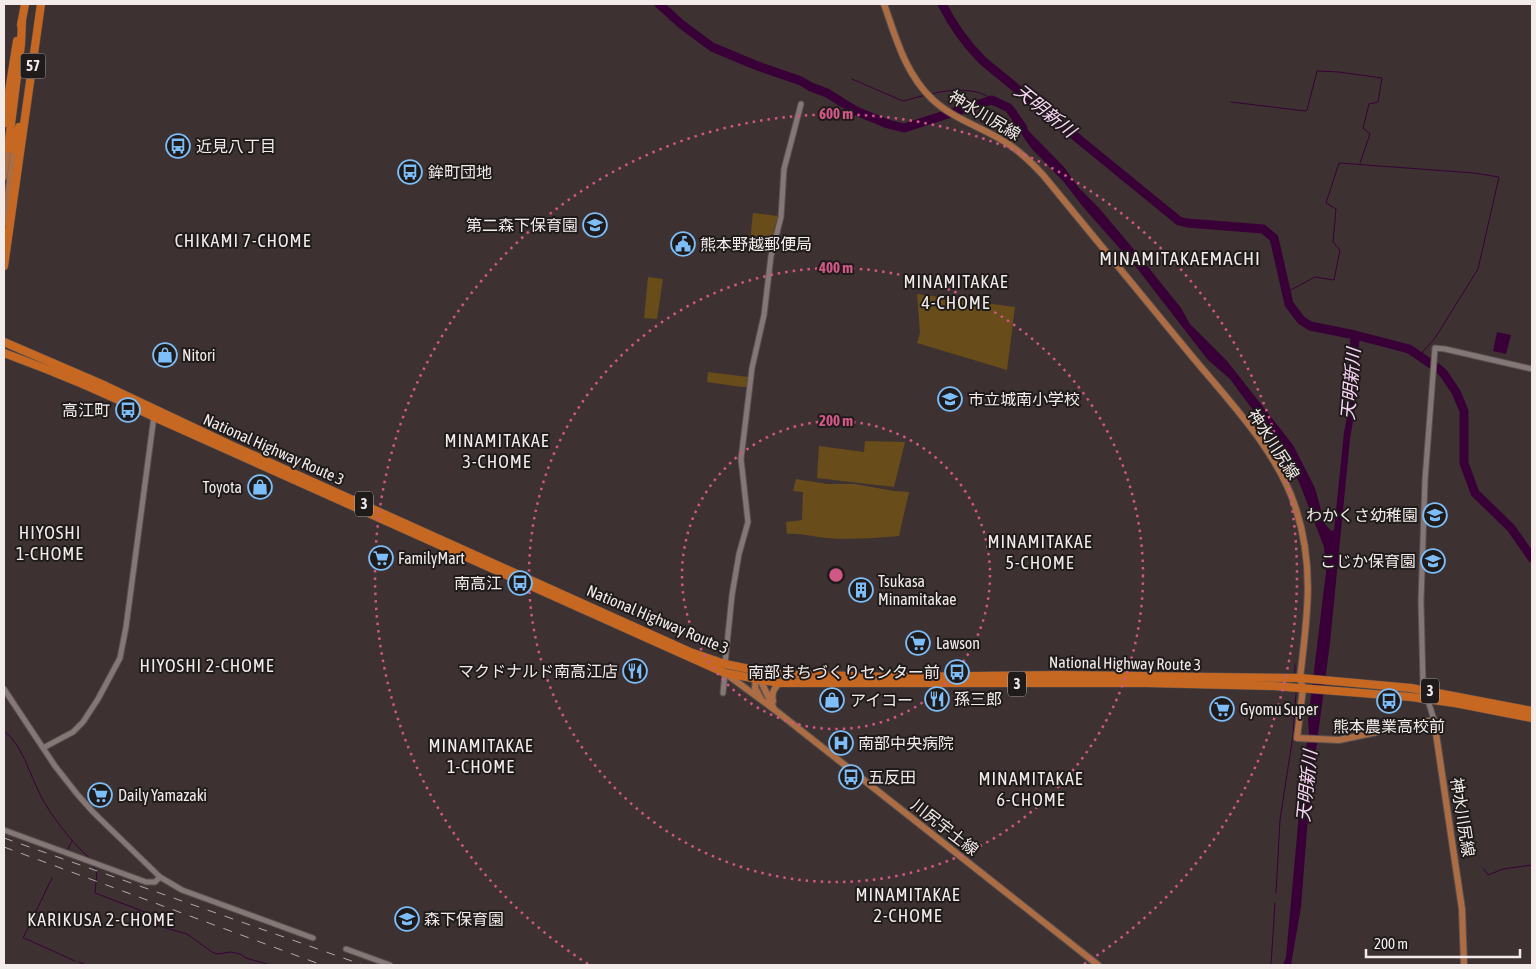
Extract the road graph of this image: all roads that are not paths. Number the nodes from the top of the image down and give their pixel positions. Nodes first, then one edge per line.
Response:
1 (24, 4) edge
2 (37, 4) edge
3 (41, 4) edge
4 (884, 4) edge
5 (22, 21) junction
6 (801, 104) dead end
7 (4, 123) edge
8 (11, 149) junction
9 (4, 177) edge
10 (4, 223) edge
11 (4, 266) edge
12 (4, 342) edge
13 (4, 353) edge
14 (1532, 369) edge
15 (155, 414) junction
16 (725, 664) junction
17 (725, 673) junction
18 (759, 676) junction
19 (1300, 678) junction
20 (779, 684) junction
21 (1307, 688) junction
22 (4, 689) edge
23 (1425, 691) junction
24 (723, 693) dead end
25 (1428, 699) junction
26 (761, 700) junction
27 (775, 710) junction
28 (1532, 711) edge
29 (1532, 718) edge
30 (1434, 720) junction
31 (43, 748) junction
32 (4, 830) edge
33 (160, 876) junction
34 (312, 938) dead end
35 (346, 949) dead end
36 (390, 965) edge
37 (1098, 965) edge
38 (1464, 965) edge

1 - 5 highway, 57
2 - 8 highway
3 - 11 highway, 57
4 - 19 main road, 神水川尻線
5 - 7 highway, 57
5 - 8 highway
6 - 16 street
8 - 9 main road
8 - 10 main road
12 - 15 highway, National Highway Route 3 / 3
13 - 15 highway, National Highway Route 3 / 3
14 - 23 street
15 - 16 highway, National Highway Route 3 / 3
15 - 17 highway, National Highway Route 3 / 3
15 - 31 street
16 - 18 highway, National Highway Route 3 / 3
17 - 18 highway, National Highway Route 3 / 3
17 - 24 street
17 - 26 main road, 川尻宇土線
18 - 19 highway, National Highway Route 3 / 3
18 - 20 highway, National Highway Route 3 / 3
18 - 26 main road
18 - 27 main road, 川尻宇土線
19 - 21 main road, 神水川尻線
19 - 23 highway, National Highway Route 3 / 3
20 - 21 highway, National Highway Route 3 / 3
20 - 27 main road
21 - 25 highway, National Highway Route 3 / 3
21 - 30 main road, 神水川尻線
22 - 31 street
23 - 25 street
23 - 28 highway, National Highway Route 3 / 3
25 - 29 highway, National Highway Route 3 / 3
25 - 30 street
26 - 27 main road, 川尻宇土線
27 - 37 main road, 川尻宇土線
30 - 38 main road, 神水川尻線
31 - 33 street
32 - 33 street
33 - 34 street
35 - 36 street

